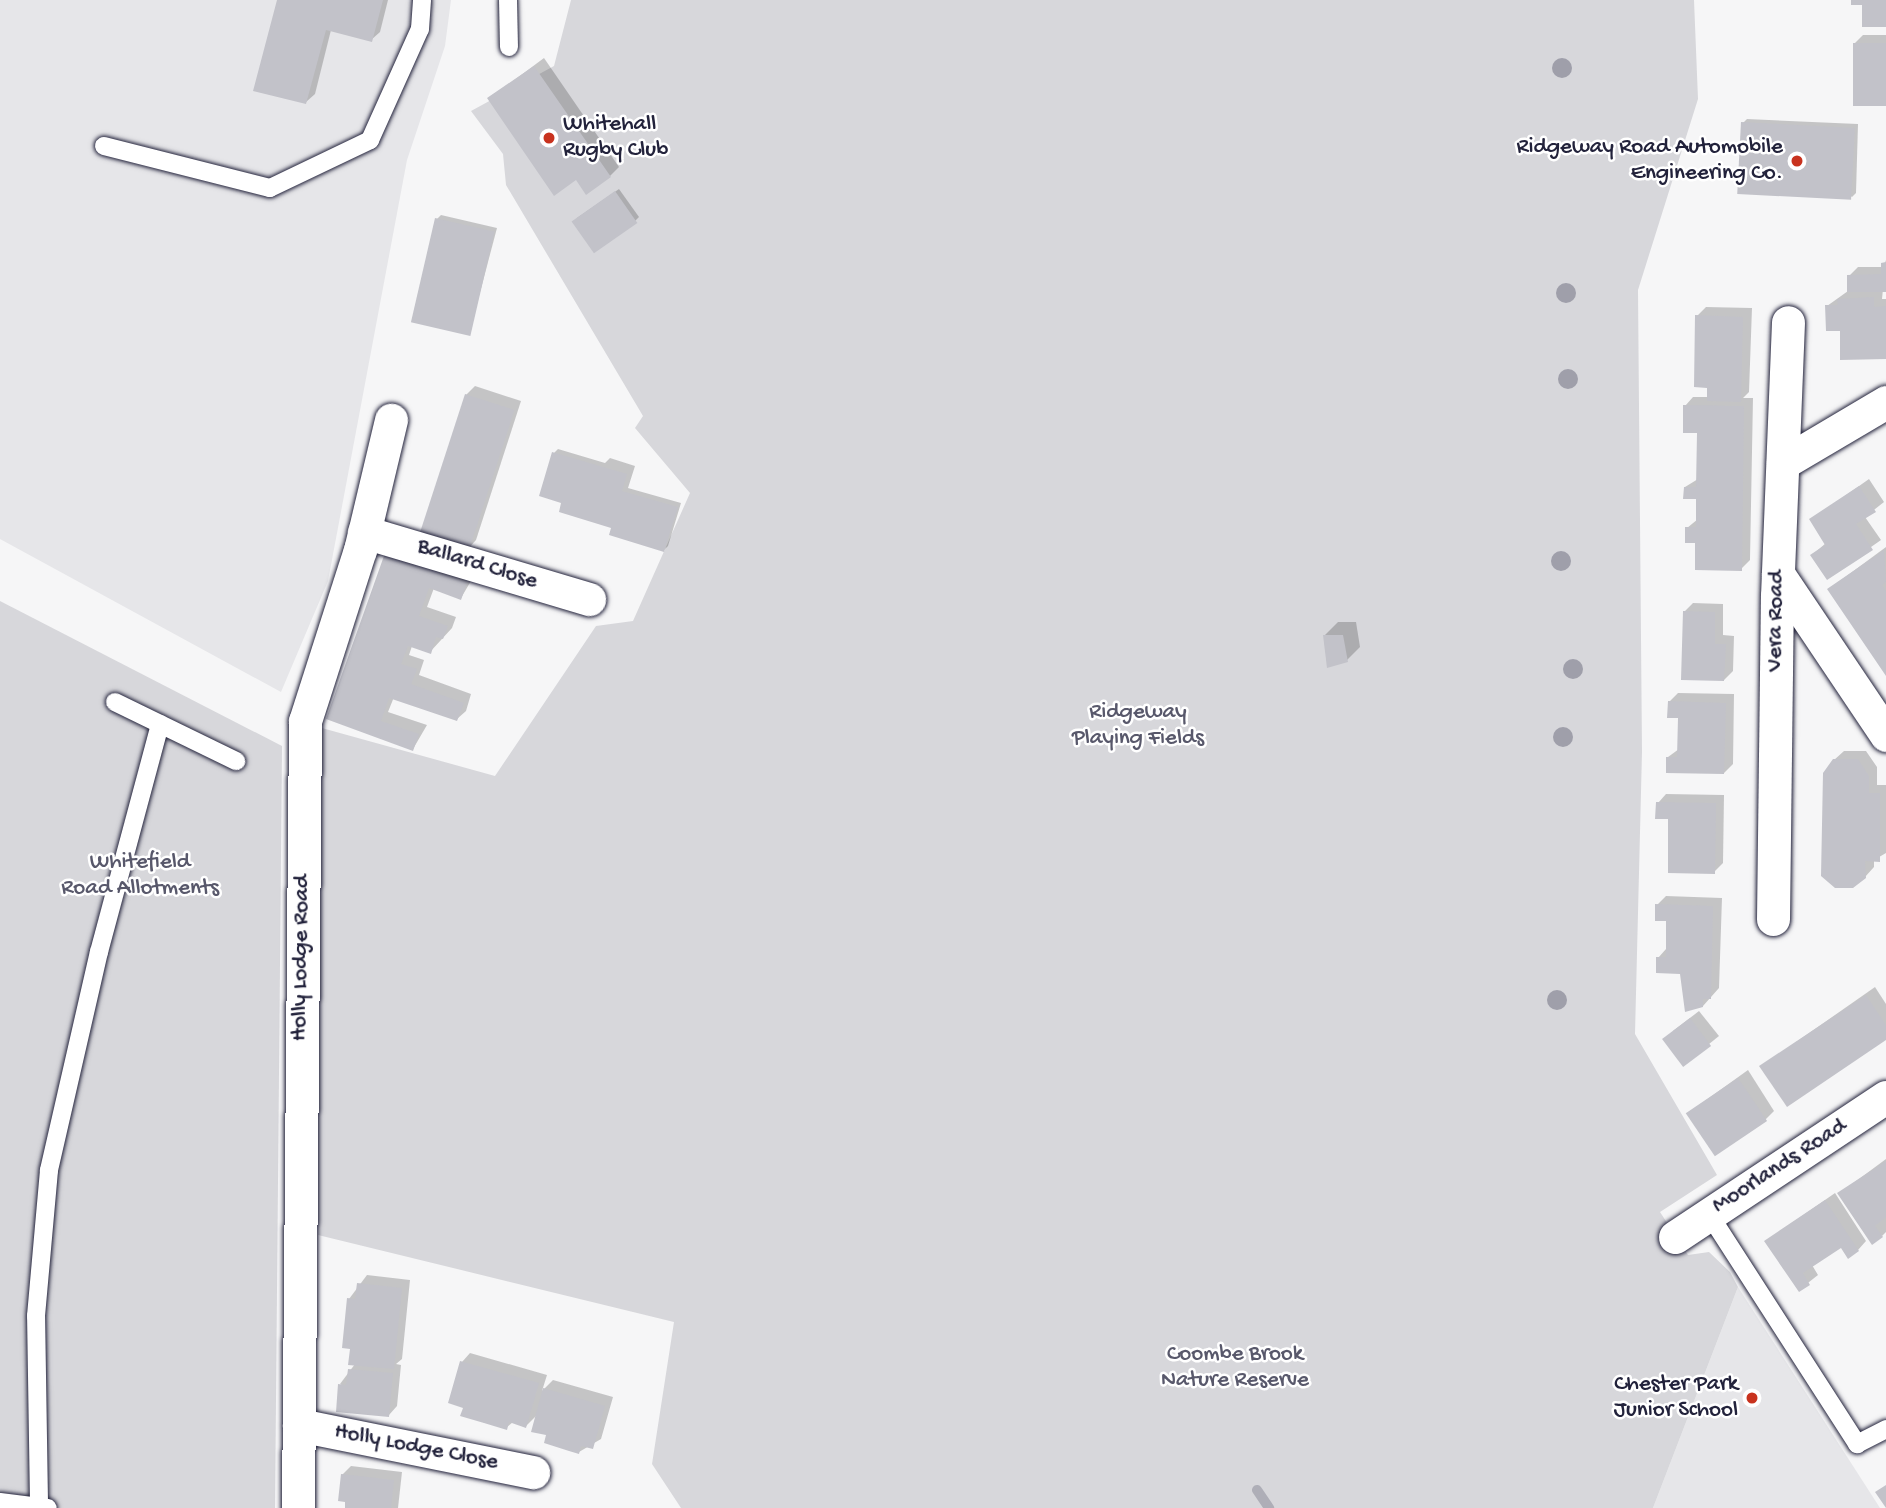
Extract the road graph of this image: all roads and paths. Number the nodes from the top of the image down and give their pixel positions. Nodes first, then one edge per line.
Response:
1 (422, 0) edge
2 (508, 0) edge
3 (509, 47) dead end
4 (104, 146) dead end
5 (1788, 322) dead end
6 (1886, 402) edge
7 (391, 420) dead end
8 (1783, 463) junction
9 (365, 532) junction
10 (1778, 573) junction
11 (589, 599) dead end
12 (115, 702) dead end
13 (160, 724) junction
14 (1886, 735) edge
15 (236, 761) dead end
16 (1773, 919) dead end
17 (1886, 1097) edge
18 (1709, 1214) junction
19 (1675, 1237) dead end
20 (299, 1425) junction
21 (1886, 1429) edge
22 (533, 1472) dead end
23 (0, 1502) edge
24 (43, 1506) edge
25 (298, 1508) edge

1 - 4 lane
2 - 3 lane
5 - 8 street, Vera Road
6 - 8 street
7 - 9 street, Holly Lodge Road
8 - 10 street, Vera Road
9 - 11 street, Ballard Close
9 - 20 street, Holly Lodge Road
10 - 14 street
10 - 16 street, Vera Road
12 - 13 lane
13 - 15 lane
13 - 24 lane
17 - 18 street, Moorlands Road
18 - 19 street, Moorlands Road
18 - 21 lane
20 - 22 street, Holly Lodge Close
20 - 25 street, Holly Lodge Road
23 - 24 lane

